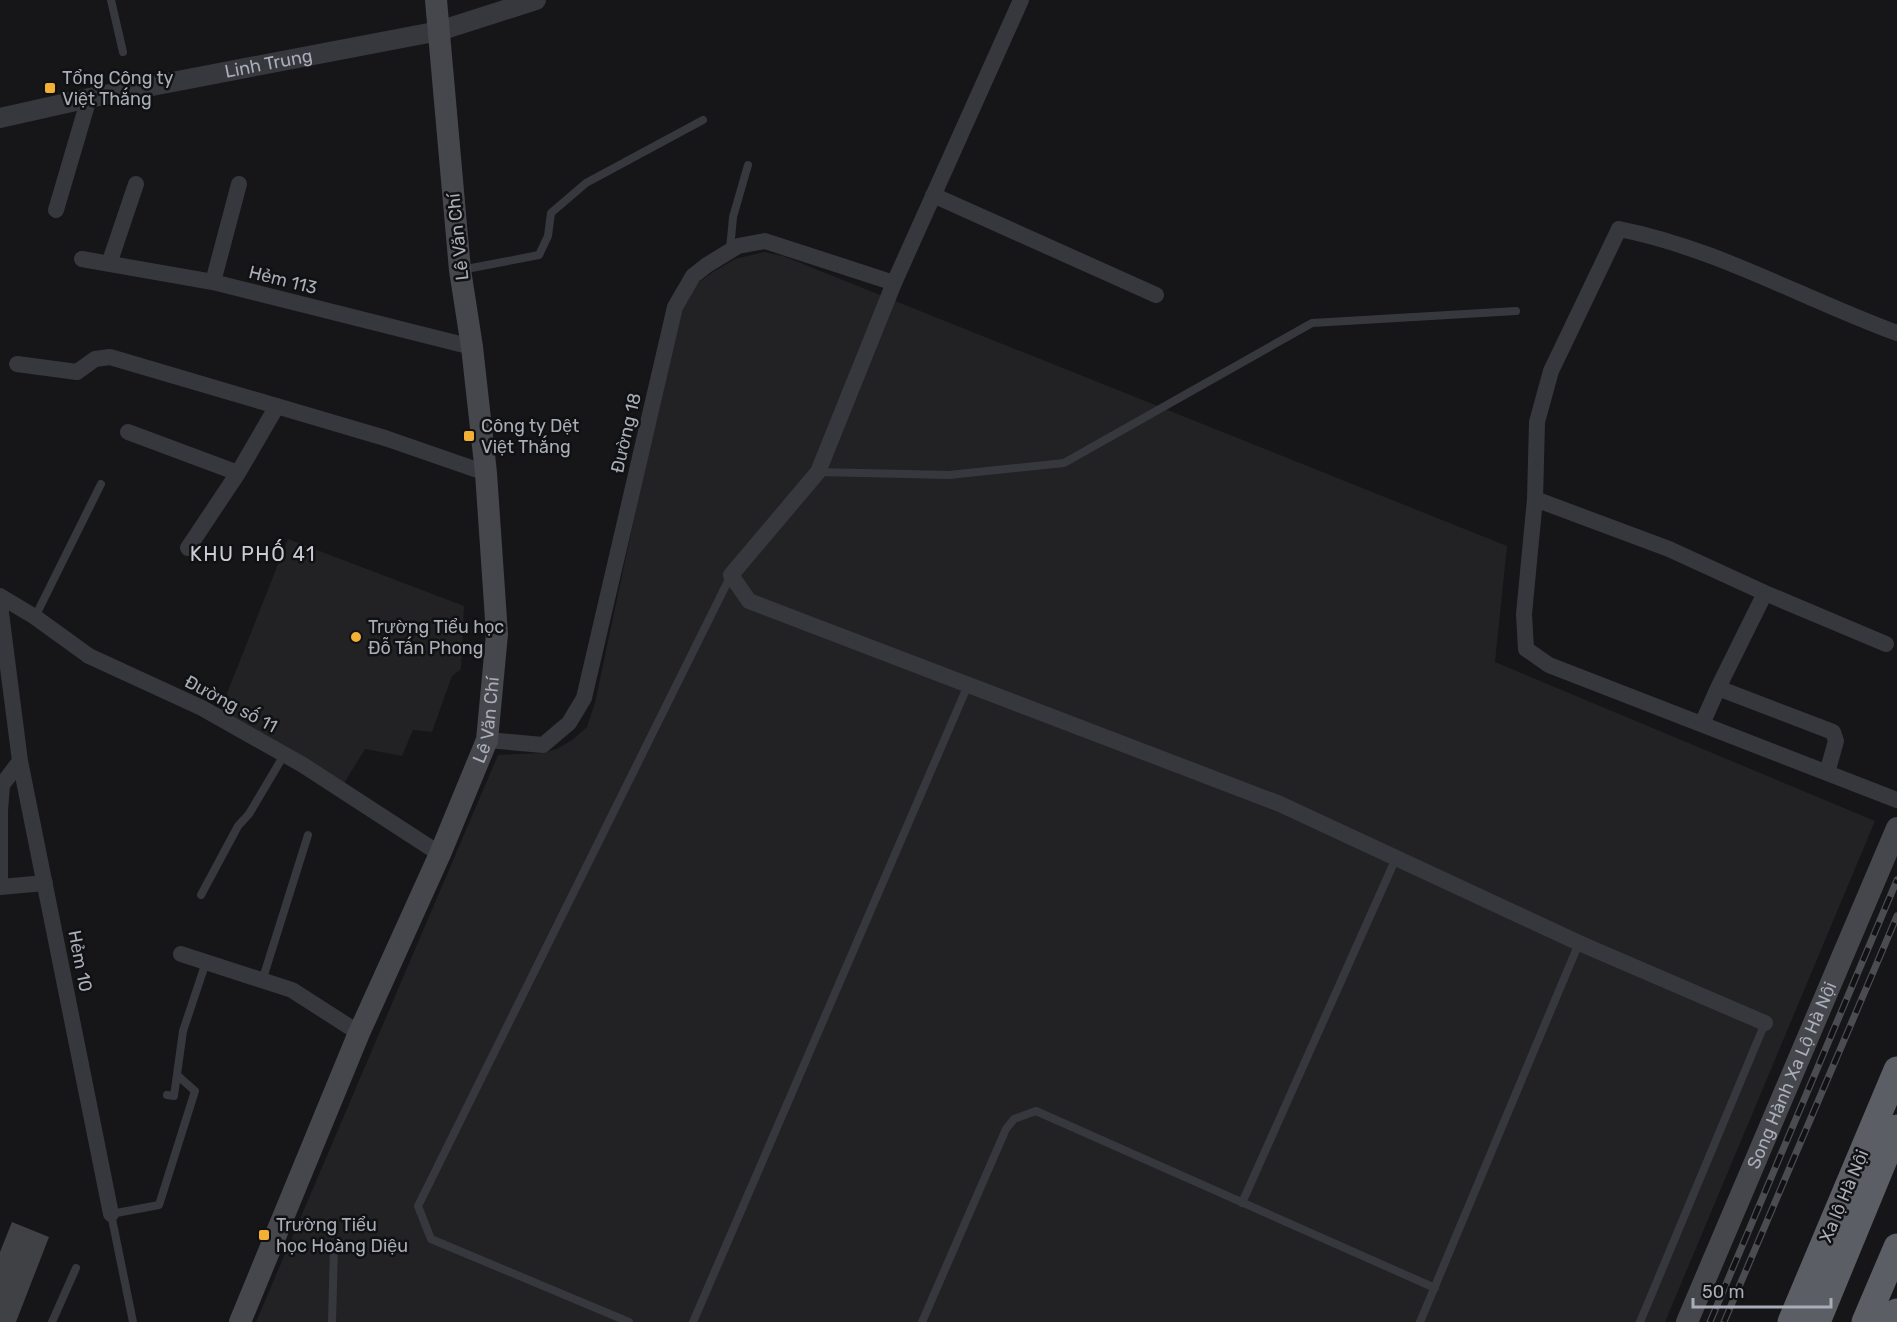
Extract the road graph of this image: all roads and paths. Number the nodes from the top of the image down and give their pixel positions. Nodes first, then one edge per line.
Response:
1 (111, 0) edge
2 (436, 0) edge
3 (536, 0) edge
4 (1021, 0) edge
5 (439, 32) junction
6 (123, 52) dead end
7 (89, 98) junction
8 (0, 118) edge
9 (703, 120) dead end
10 (748, 165) dead end
11 (136, 184) dead end
12 (239, 184) dead end
13 (933, 195) junction
14 (56, 210) dead end
15 (730, 249) junction
16 (82, 259) dead end
17 (109, 264) junction
18 (460, 270) junction
19 (213, 282) junction
20 (894, 283) junction
21 (1156, 295) dead end
22 (1516, 311) dead end
23 (1897, 333) edge
24 (472, 347) junction
25 (17, 364) dead end
26 (277, 406) junction
27 (128, 432) dead end
28 (818, 472) junction
29 (238, 473) junction
30 (486, 473) junction
31 (101, 484) dead end
32 (1535, 500) junction
33 (188, 549) dead end
34 (731, 575) junction
35 (1765, 593) junction
36 (0, 596) edge
37 (0, 605) edge
38 (35, 617) junction
39 (1886, 644) dead end
40 (968, 685) junction
41 (1718, 688) junction
42 (1702, 724) junction
43 (487, 740) junction
44 (284, 754) junction
45 (20, 761) junction
46 (1827, 773) junction
47 (1897, 800) edge
48 (0, 812) edge
49 (1897, 828) edge
50 (308, 835) dead end
51 (440, 854) junction
52 (1396, 858) junction
53 (45, 883) junction
54 (0, 887) edge
55 (201, 896) dead end
56 (1579, 943) junction
57 (181, 954) dead end
58 (206, 962) junction
59 (263, 978) junction
60 (1764, 1023) joint
61 (359, 1033) junction
62 (1897, 1070) edge
63 (177, 1075) junction
64 (167, 1095) dead end
65 (1897, 1128) edge
66 (1242, 1203) junction
67 (111, 1214) junction
68 (1897, 1247) edge
69 (334, 1248) dead end
70 (76, 1268) dead end
71 (1435, 1288) junction
72 (1897, 1312) edge
73 (52, 1322) edge
74 (133, 1322) edge
75 (240, 1322) edge
76 (332, 1322) edge
77 (629, 1322) edge
78 (693, 1322) edge
79 (922, 1322) edge
80 (1420, 1322) edge
81 (1640, 1322) edge
82 (1687, 1322) edge
83 (1791, 1322) edge
84 (1817, 1322) edge
85 (1865, 1322) edge
86 (1893, 1322) edge

1 - 6 lane
2 - 5 main road, Lê Văn Chí
3 - 5 street, Linh Trung
4 - 13 street
5 - 7 street, Linh Trung
5 - 18 main road, Lê Văn Chí
7 - 8 street, Linh Trung
7 - 14 street
9 - 18 lane
10 - 15 lane
11 - 17 street
12 - 19 street
13 - 20 street
13 - 21 street
15 - 20 street, Đường 18
15 - 43 street, Đường 18
16 - 17 street, Hẻm 113
17 - 19 street, Hẻm 113
18 - 24 main road, Lê Văn Chí
19 - 24 street, Hẻm 113
20 - 28 street
22 - 28 lane
23 - 32 street
24 - 30 main road, Lê Văn Chí
25 - 26 street
26 - 29 street
26 - 30 street
27 - 29 street
28 - 34 street
29 - 33 street
30 - 43 main road, Lê Văn Chí
31 - 38 lane
32 - 35 street
32 - 42 street
34 - 40 street
34 - 77 lane
35 - 39 street
35 - 41 street
36 - 38 street, Đường số 11
37 - 45 street, Hẻm 10
38 - 44 street, Đường số 11
40 - 52 street
40 - 78 lane
41 - 42 street
41 - 46 street
42 - 46 street
43 - 51 main road, Lê Văn Chí
44 - 51 street, Đường số 11
44 - 55 lane
45 - 48 street
45 - 53 street, Hẻm 10
46 - 47 street
48 - 54 street
49 - 82 main road, Song Hành Xa Lộ Hà Nội
50 - 59 lane
51 - 61 main road, Lê Văn Chí
52 - 56 street
52 - 66 lane
53 - 54 street
53 - 67 street, Hẻm 10
56 - 60 street
56 - 71 lane
57 - 58 street
58 - 59 street
58 - 63 lane
59 - 61 street
60 - 81 lane
61 - 75 main road, Lê Văn Chí
62 - 83 highway, Xa lộ Hà Nội
63 - 64 lane
63 - 67 lane
65 - 84 highway, Xa lộ Hà Nội
66 - 71 lane
66 - 79 lane
67 - 74 lane, Hẻm 10
68 - 85 highway
69 - 76 lane
70 - 73 lane
71 - 80 lane
72 - 86 highway

